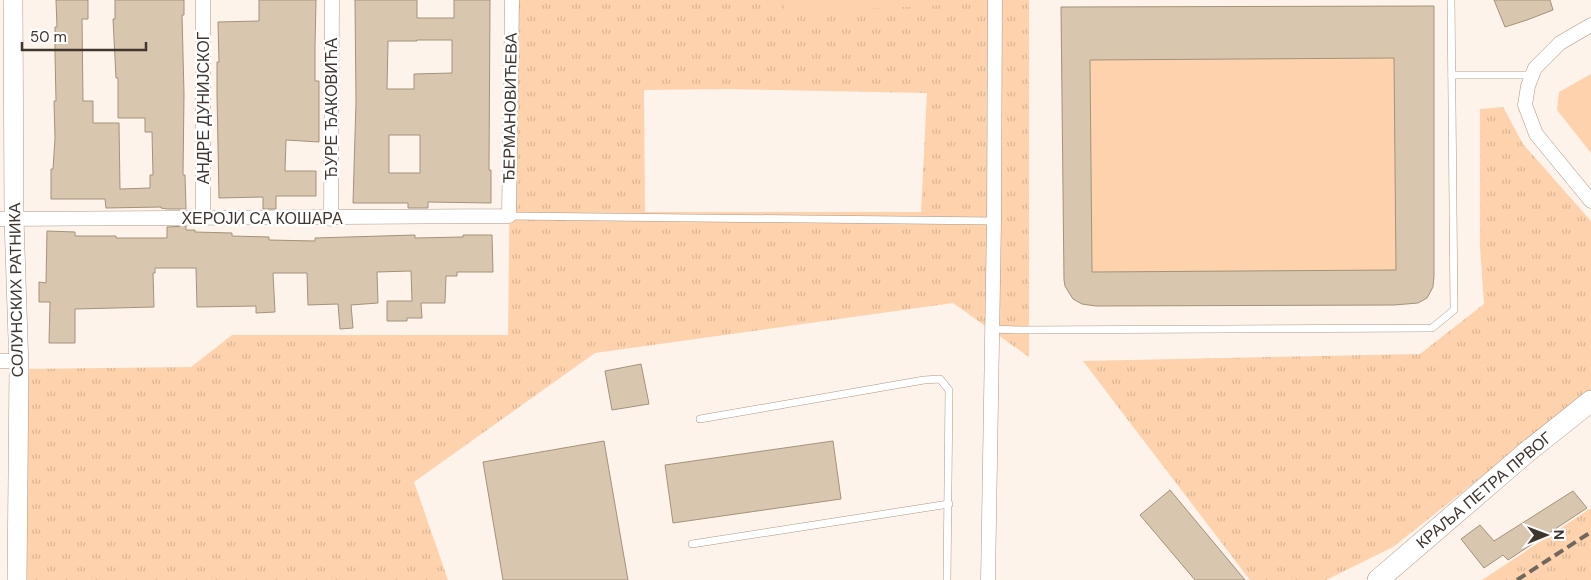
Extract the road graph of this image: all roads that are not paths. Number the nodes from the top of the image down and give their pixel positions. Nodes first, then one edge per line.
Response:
1 (13, 0) edge
2 (203, 0) edge
3 (332, 0) edge
4 (512, 0) edge
5 (995, 0) edge
6 (1451, 0) edge
7 (1591, 25) edge
8 (1452, 75) junction
9 (1532, 75) junction
10 (1591, 201) edge
11 (509, 216) junction
12 (203, 217) junction
13 (7, 219) edge
14 (331, 219) junction
15 (994, 221) junction
16 (992, 329) junction
17 (9, 361) edge
18 (1591, 401) edge
19 (700, 419) dead end
20 (949, 504) junction
21 (692, 544) dead end
22 (16, 580) edge
23 (948, 580) edge
24 (988, 580) edge
25 (1378, 580) edge

1 - 13 main road, СОЛУНСКИХ РАТНИКА
2 - 12 street, АНДРЕ ДУНИЈСКОГ
3 - 14 street, ЂУРЕ ЂАКОВИЋА
4 - 11 street, ЂЕРМАНОВИЋЕВА
5 - 15 street
6 - 8 lane
7 - 9 street
8 - 9 lane
8 - 16 lane
9 - 10 street
11 - 14 street, ХЕРОЈИ СА КОШАРА
11 - 15 lane
12 - 13 street, ХЕРОЈИ СА КОШАРА
12 - 14 street, ХЕРОЈИ СА КОШАРА
13 - 17 main road, СОЛУНСКИХ РАТНИКА
15 - 16 street
16 - 24 street
17 - 22 main road, СОЛУНСКИХ РАТНИКА
18 - 25 main road, КРАЉА ПЕТРА ПРВОГ
19 - 20 lane
20 - 21 lane
20 - 23 lane

